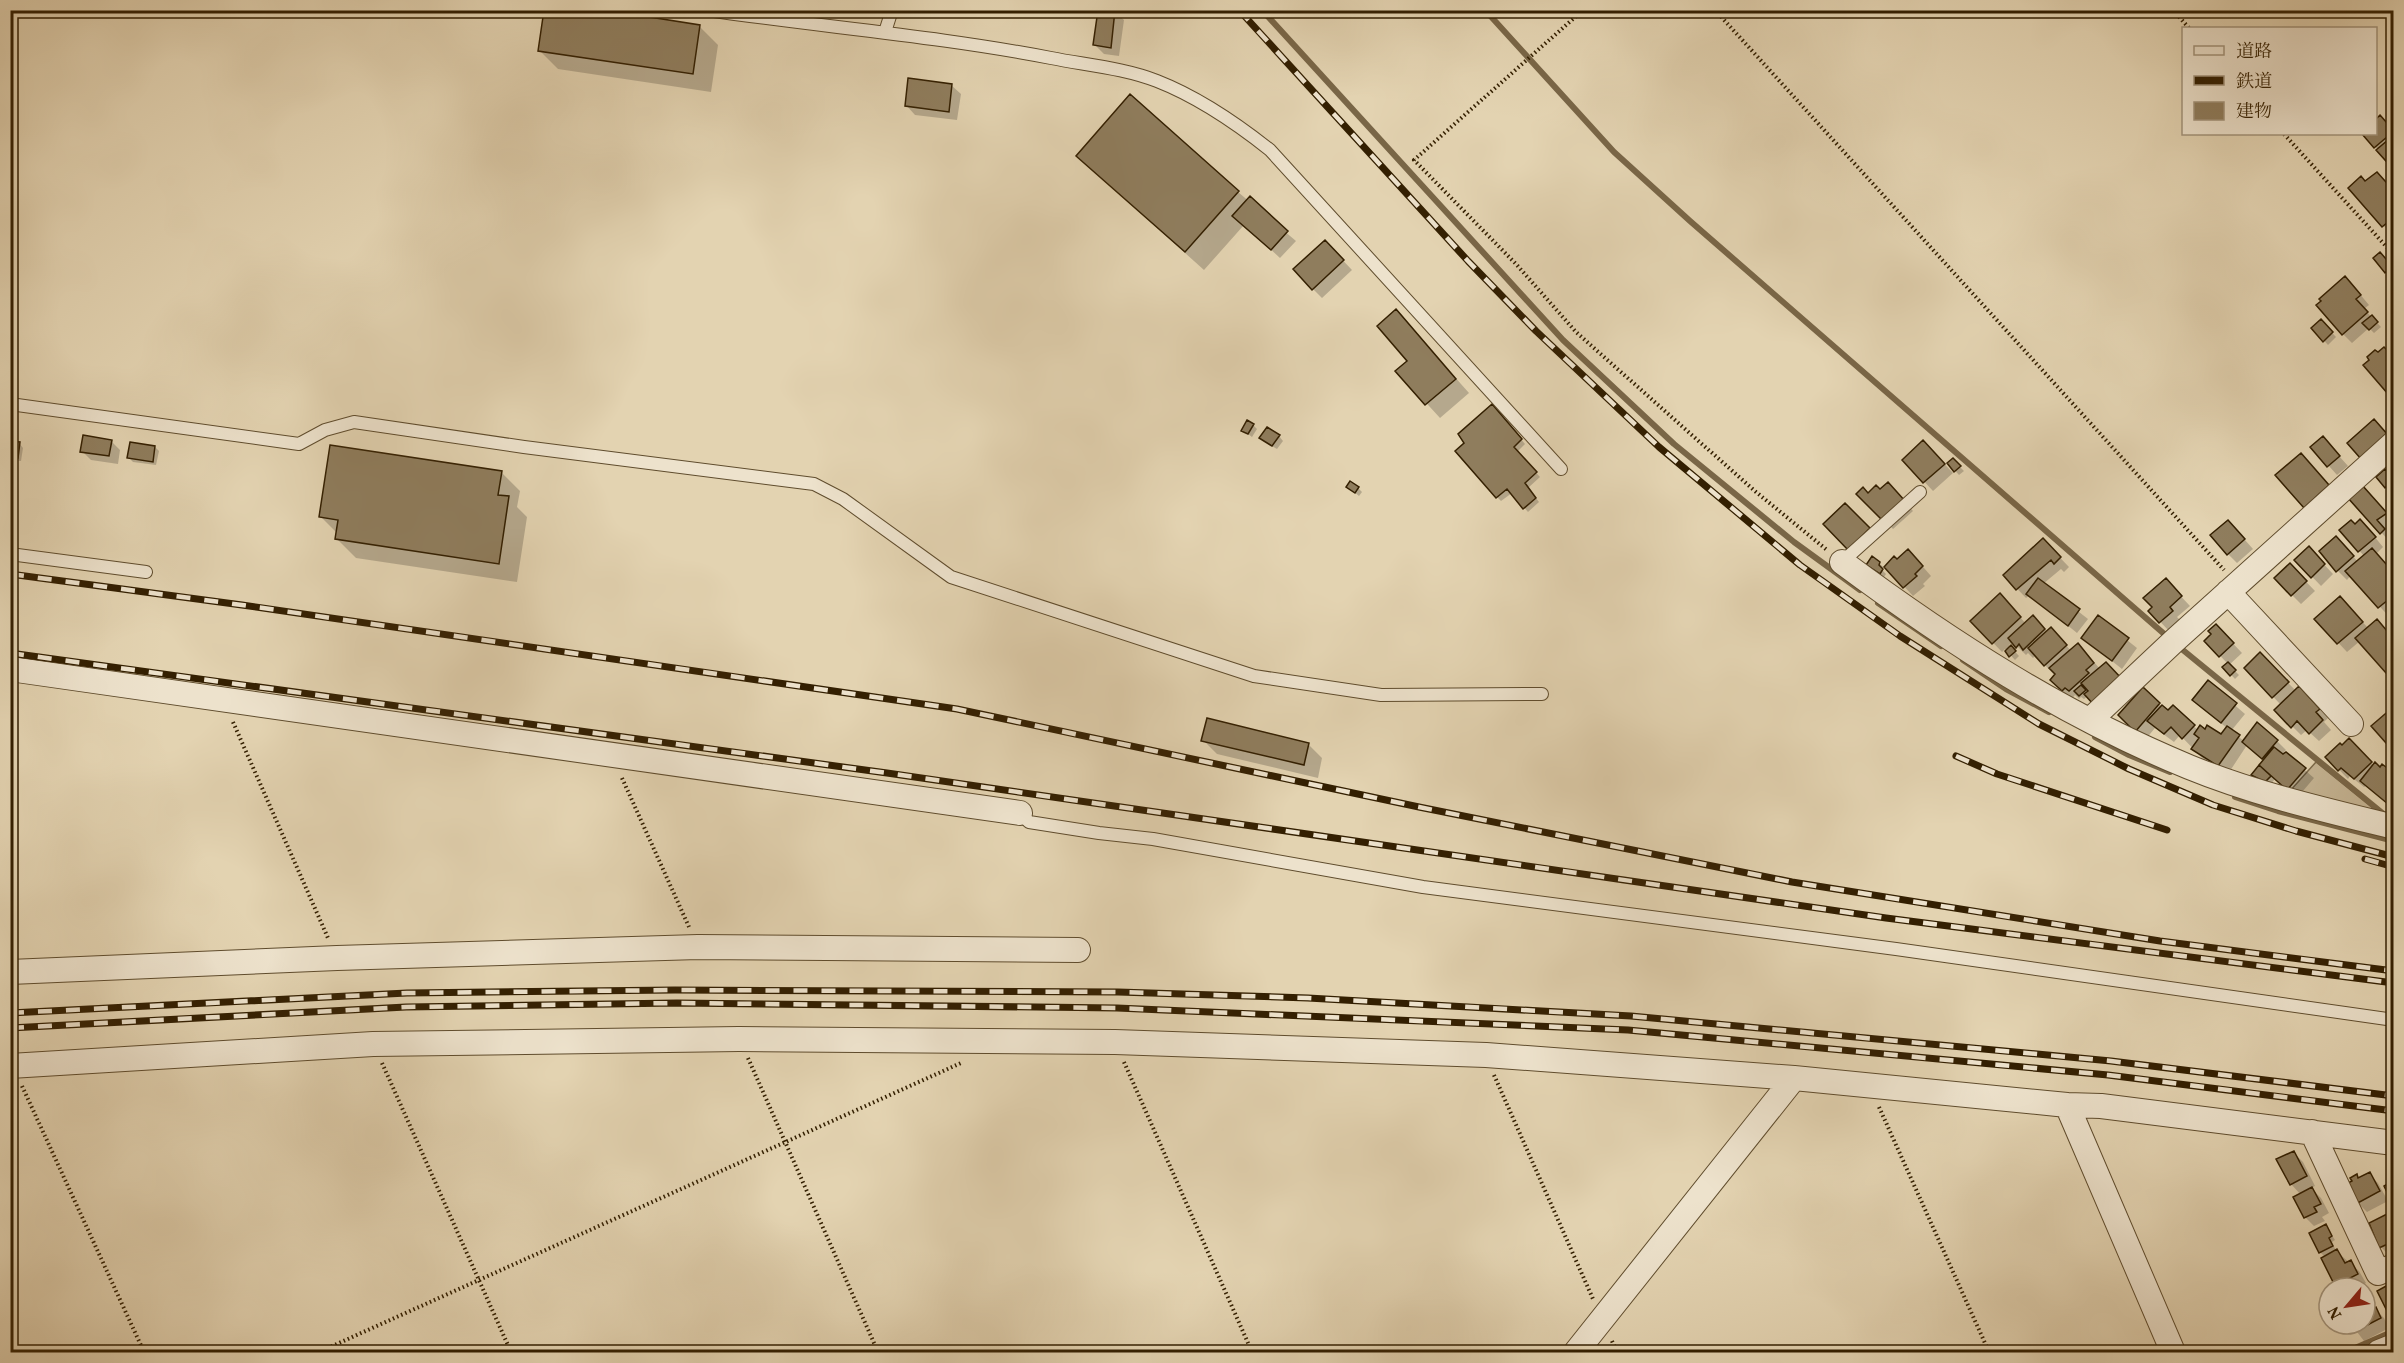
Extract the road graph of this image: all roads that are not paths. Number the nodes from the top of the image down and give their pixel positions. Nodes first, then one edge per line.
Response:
1 (707, 10) edge
2 (892, 10) edge
3 (885, 32) junction
4 (10, 404) edge
5 (2394, 443) edge
6 (1561, 469) dead end
7 (1920, 492) dead end
8 (10, 554) edge
9 (1842, 562) joint
10 (146, 572) dead end
11 (2232, 588) junction
12 (10, 669) edge
13 (1542, 694) dead end
14 (2090, 720) junction
15 (2351, 724) dead end
16 (1020, 813) joint
17 (2394, 827) edge
18 (1078, 950) dead end
19 (10, 972) edge
20 (2394, 1020) edge
21 (11, 1066) edge
22 (1794, 1078) junction
23 (2067, 1105) junction
24 (2312, 1132) junction
25 (2394, 1143) edge
26 (2394, 1266) edge
27 (2394, 1346) edge
28 (1576, 1353) edge
29 (2173, 1353) edge
30 (2379, 1353) edge

1 - 3 lane
2 - 3 lane
3 - 6 lane
4 - 13 lane
5 - 11 street
7 - 9 lane
8 - 10 lane
9 - 14 street
11 - 14 street
11 - 15 street
12 - 16 street
14 - 17 street
16 - 20 lane
18 - 19 street
21 - 22 street
22 - 23 street
22 - 28 street
23 - 24 street
23 - 29 street
24 - 25 street
24 - 26 street
27 - 30 street

